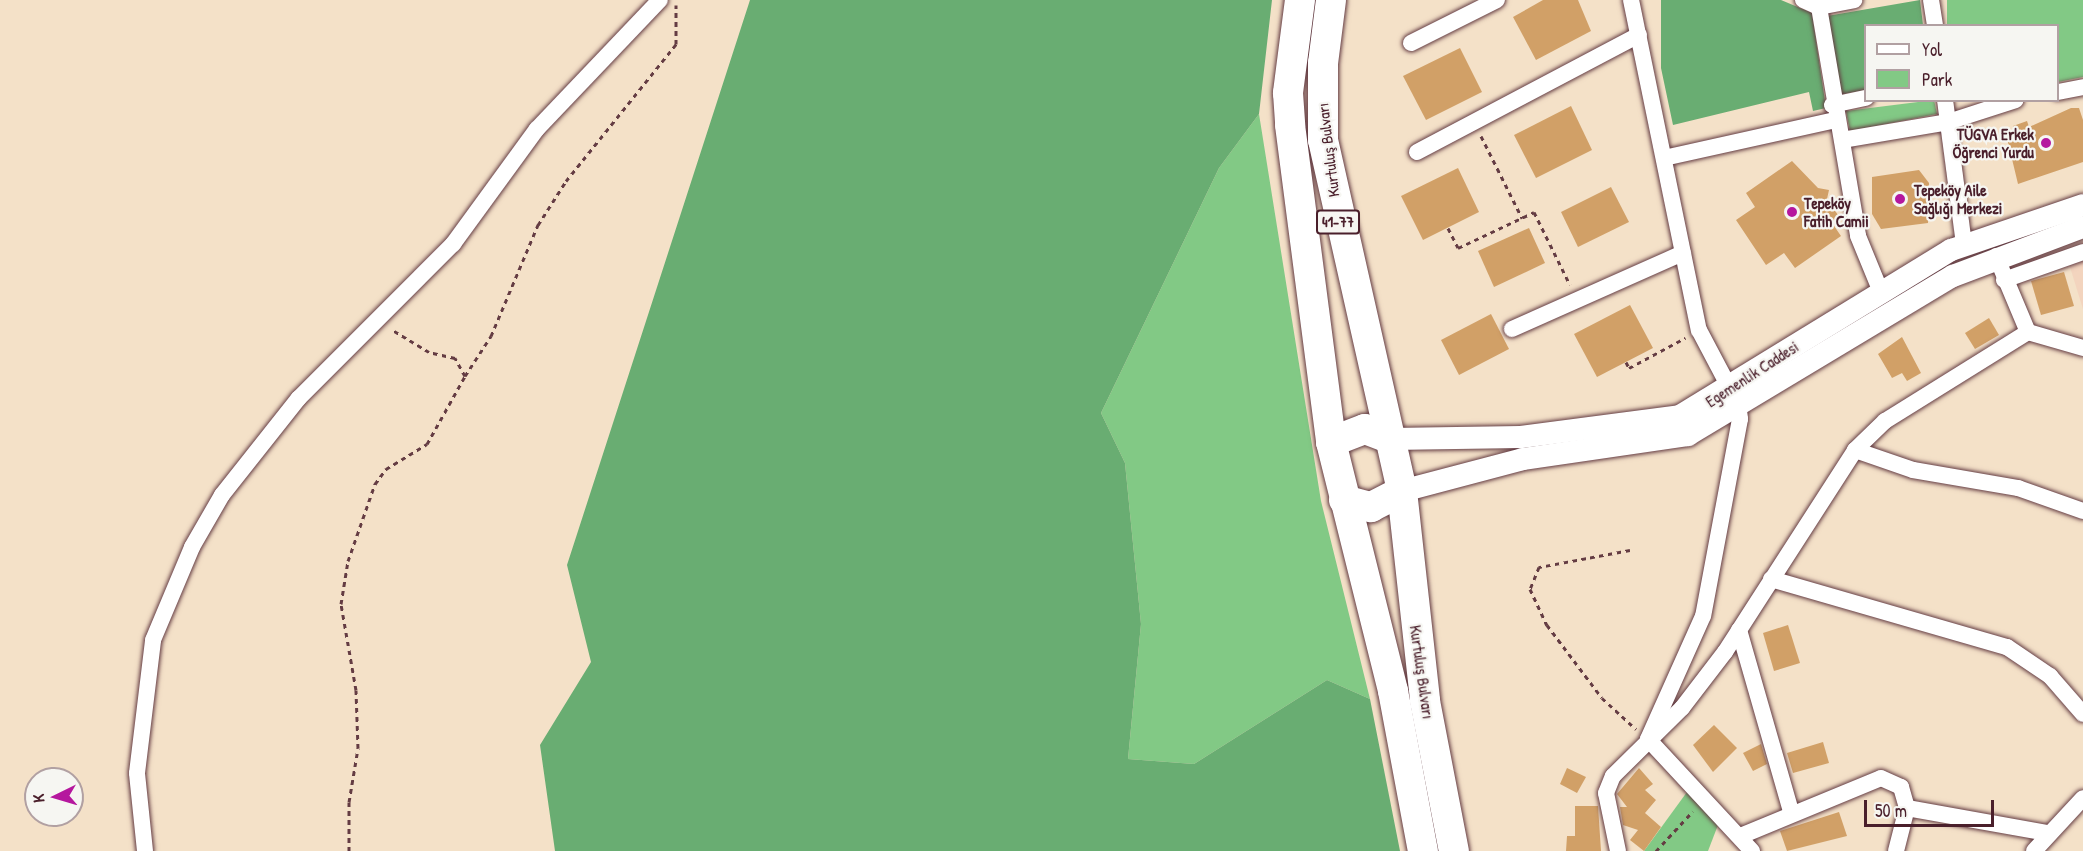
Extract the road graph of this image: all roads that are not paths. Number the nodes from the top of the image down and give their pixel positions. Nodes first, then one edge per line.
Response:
1 (660, 0) edge
2 (1300, 0) edge
3 (1331, 0) edge
4 (1497, 0) edge
5 (1631, 0) edge
6 (1803, 0) edge
7 (1854, 0) edge
8 (1931, 0) edge
9 (1819, 7) junction
10 (1935, 24) edge
11 (1640, 35) junction
12 (1412, 43) dead end
13 (2083, 87) edge
14 (2059, 92) edge
15 (1864, 99) edge
16 (1945, 102) edge
17 (2010, 102) edge
18 (1834, 112) junction
19 (1948, 122) junction
20 (1842, 140) junction
21 (1418, 152) dead end
22 (1664, 158) junction
23 (2083, 205) edge
24 (2083, 227) edge
25 (1964, 244) junction
26 (2083, 252) edge
27 (1683, 253) junction
28 (1996, 256) junction
29 (2004, 280) junction
30 (1881, 292) junction
31 (1512, 329) dead end
32 (2028, 332) junction
33 (2083, 348) edge
34 (1734, 397) junction
35 (1391, 439) junction
36 (1331, 442) junction
37 (1855, 450) junction
38 (1402, 491) junction
39 (1344, 500) junction
40 (2083, 511) edge
41 (1771, 579) junction
42 (1739, 630) junction
43 (2083, 714) edge
44 (1648, 739) junction
45 (2083, 798) edge
46 (1907, 808) junction
47 (1791, 811) junction
48 (2048, 833) junction
49 (1743, 835) junction
50 (145, 851) edge
51 (1424, 851) edge
52 (1454, 851) edge
53 (1618, 851) edge
54 (1752, 851) edge
55 (1896, 851) edge
56 (2034, 851) edge

1 - 50 street
2 - 36 highway, Kurtuluş Bulvarı / 41-77
3 - 35 highway, Kurtuluş Bulvarı / 41-77
4 - 12 street
5 - 11 street
6 - 9 street
7 - 9 street
8 - 10 street
9 - 18 street
11 - 21 street
11 - 22 street
13 - 14 street
15 - 18 street
16 - 19 street
17 - 19 street
18 - 20 street
18 - 22 street
19 - 20 street
19 - 25 street
20 - 30 street
22 - 27 street
23 - 25 main road, Egemenlik Caddesi
24 - 28 main road, Egemenlik Caddesi
25 - 30 main road, Egemenlik Caddesi
26 - 29 street
27 - 31 street
27 - 34 street
28 - 29 street
28 - 34 main road, Egemenlik Caddesi
29 - 32 street
30 - 34 main road, Egemenlik Caddesi
32 - 33 street
32 - 37 street
34 - 35 main road, Egemenlik Caddesi
34 - 38 main road, Egemenlik Caddesi
34 - 44 street
35 - 36 highway
35 - 38 highway
36 - 39 highway
37 - 40 street
37 - 41 street
38 - 39 highway
38 - 52 highway, Kurtuluş Bulvarı
39 - 51 highway, Kurtuluş Bulvarı
41 - 42 street
41 - 43 street
42 - 44 street
42 - 47 street
44 - 49 street
44 - 53 street
45 - 48 street
46 - 47 street
46 - 48 street
46 - 55 street
47 - 49 street
48 - 56 street
49 - 54 street

